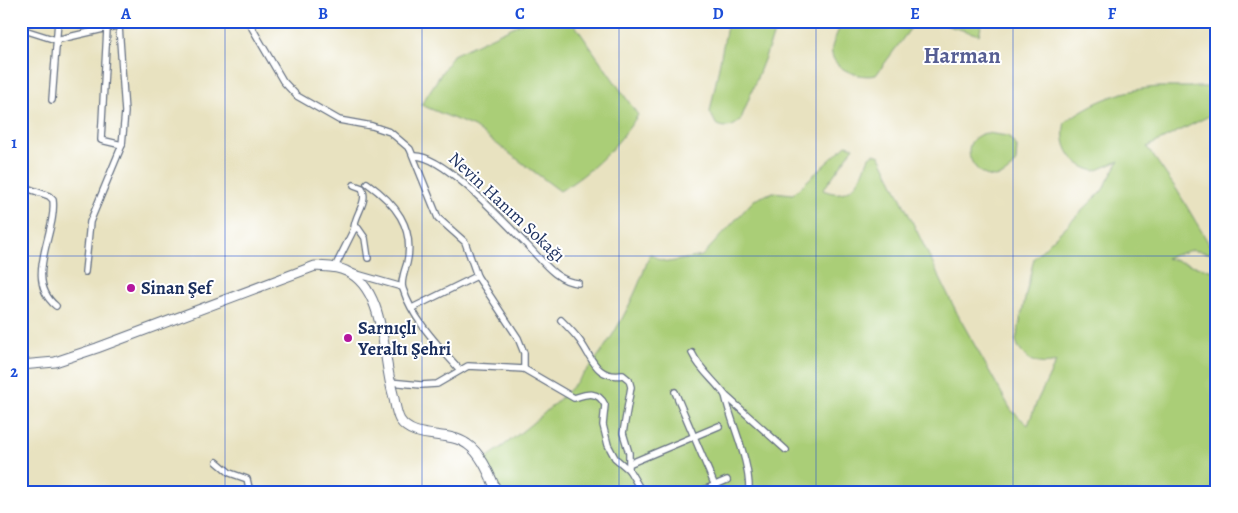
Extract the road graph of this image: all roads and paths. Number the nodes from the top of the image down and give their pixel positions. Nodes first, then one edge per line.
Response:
1 (58, 21) edge
2 (94, 21) edge
3 (138, 21) edge
4 (248, 21) edge
5 (119, 26) junction
6 (21, 29) edge
7 (108, 29) junction
8 (93, 31) junction
9 (56, 40) junction
10 (52, 100) dead end
11 (122, 145) junction
12 (414, 156) junction
13 (367, 183) dead end
14 (21, 186) edge
15 (354, 186) dead end
16 (354, 229) junction
17 (368, 258) dead end
18 (335, 267) junction
19 (346, 271) junction
20 (85, 272) dead end
21 (476, 276) junction
22 (578, 283) dead end
23 (402, 287) junction
24 (56, 306) dead end
25 (412, 308) junction
26 (561, 320) dead end
27 (692, 353) dead end
28 (21, 365) edge
29 (524, 369) junction
30 (460, 370) junction
31 (389, 382) junction
32 (675, 392) dead end
33 (724, 395) junction
34 (718, 426) dead end
35 (694, 436) junction
36 (786, 450) dead end
37 (217, 462) dead end
38 (631, 463) junction
39 (629, 470) junction
40 (727, 480) dead end
41 (714, 489) edge
42 (250, 492) edge
43 (497, 492) edge
44 (642, 492) edge
45 (699, 492) edge
46 (720, 492) edge
47 (750, 492) edge

1 - 9 street
2 - 8 street
3 - 5 street
4 - 12 street
5 - 7 street
5 - 11 street
6 - 9 street
7 - 8 street
7 - 11 street
8 - 9 street
9 - 10 street
11 - 20 street
12 - 21 street
12 - 22 street, Nevin Hanım Sokağı
13 - 23 street
14 - 24 street
15 - 16 street
16 - 17 street
16 - 18 street
18 - 19 main road
18 - 28 main road
19 - 23 street
19 - 31 main road
21 - 25 street
21 - 29 street
23 - 25 street
25 - 30 street
26 - 38 street
27 - 33 street
29 - 30 street
29 - 39 street
30 - 31 street
31 - 43 main road
32 - 35 street
33 - 36 street
33 - 47 street
34 - 35 street
35 - 38 street
35 - 41 street
37 - 42 street
38 - 39 street
39 - 44 street
40 - 41 street
41 - 45 street
41 - 46 street

